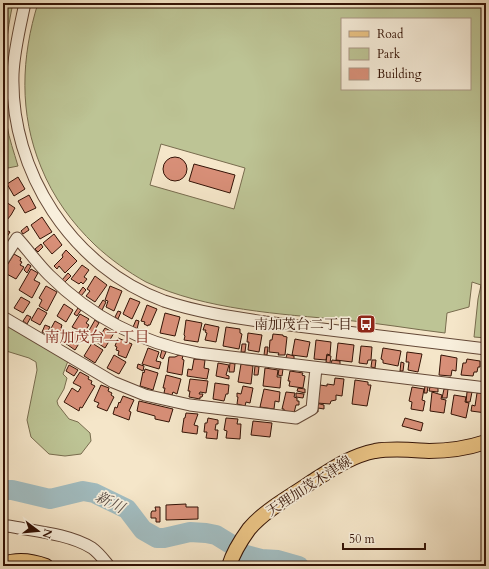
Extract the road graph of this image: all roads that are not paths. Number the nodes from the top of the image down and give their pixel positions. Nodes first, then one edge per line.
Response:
1 (25, 3) edge
2 (3, 260) edge
3 (3, 317) edge
4 (486, 349) edge
5 (316, 368) junction
6 (486, 388) edge
7 (486, 442) edge
8 (3, 527) edge
9 (3, 564) edge
10 (46, 566) edge
11 (109, 566) edge
12 (229, 566) edge

1 - 4 street
2 - 5 street
3 - 5 street
5 - 6 street
7 - 12 main road, 天理加茂木津線
8 - 11 street
9 - 10 main road

